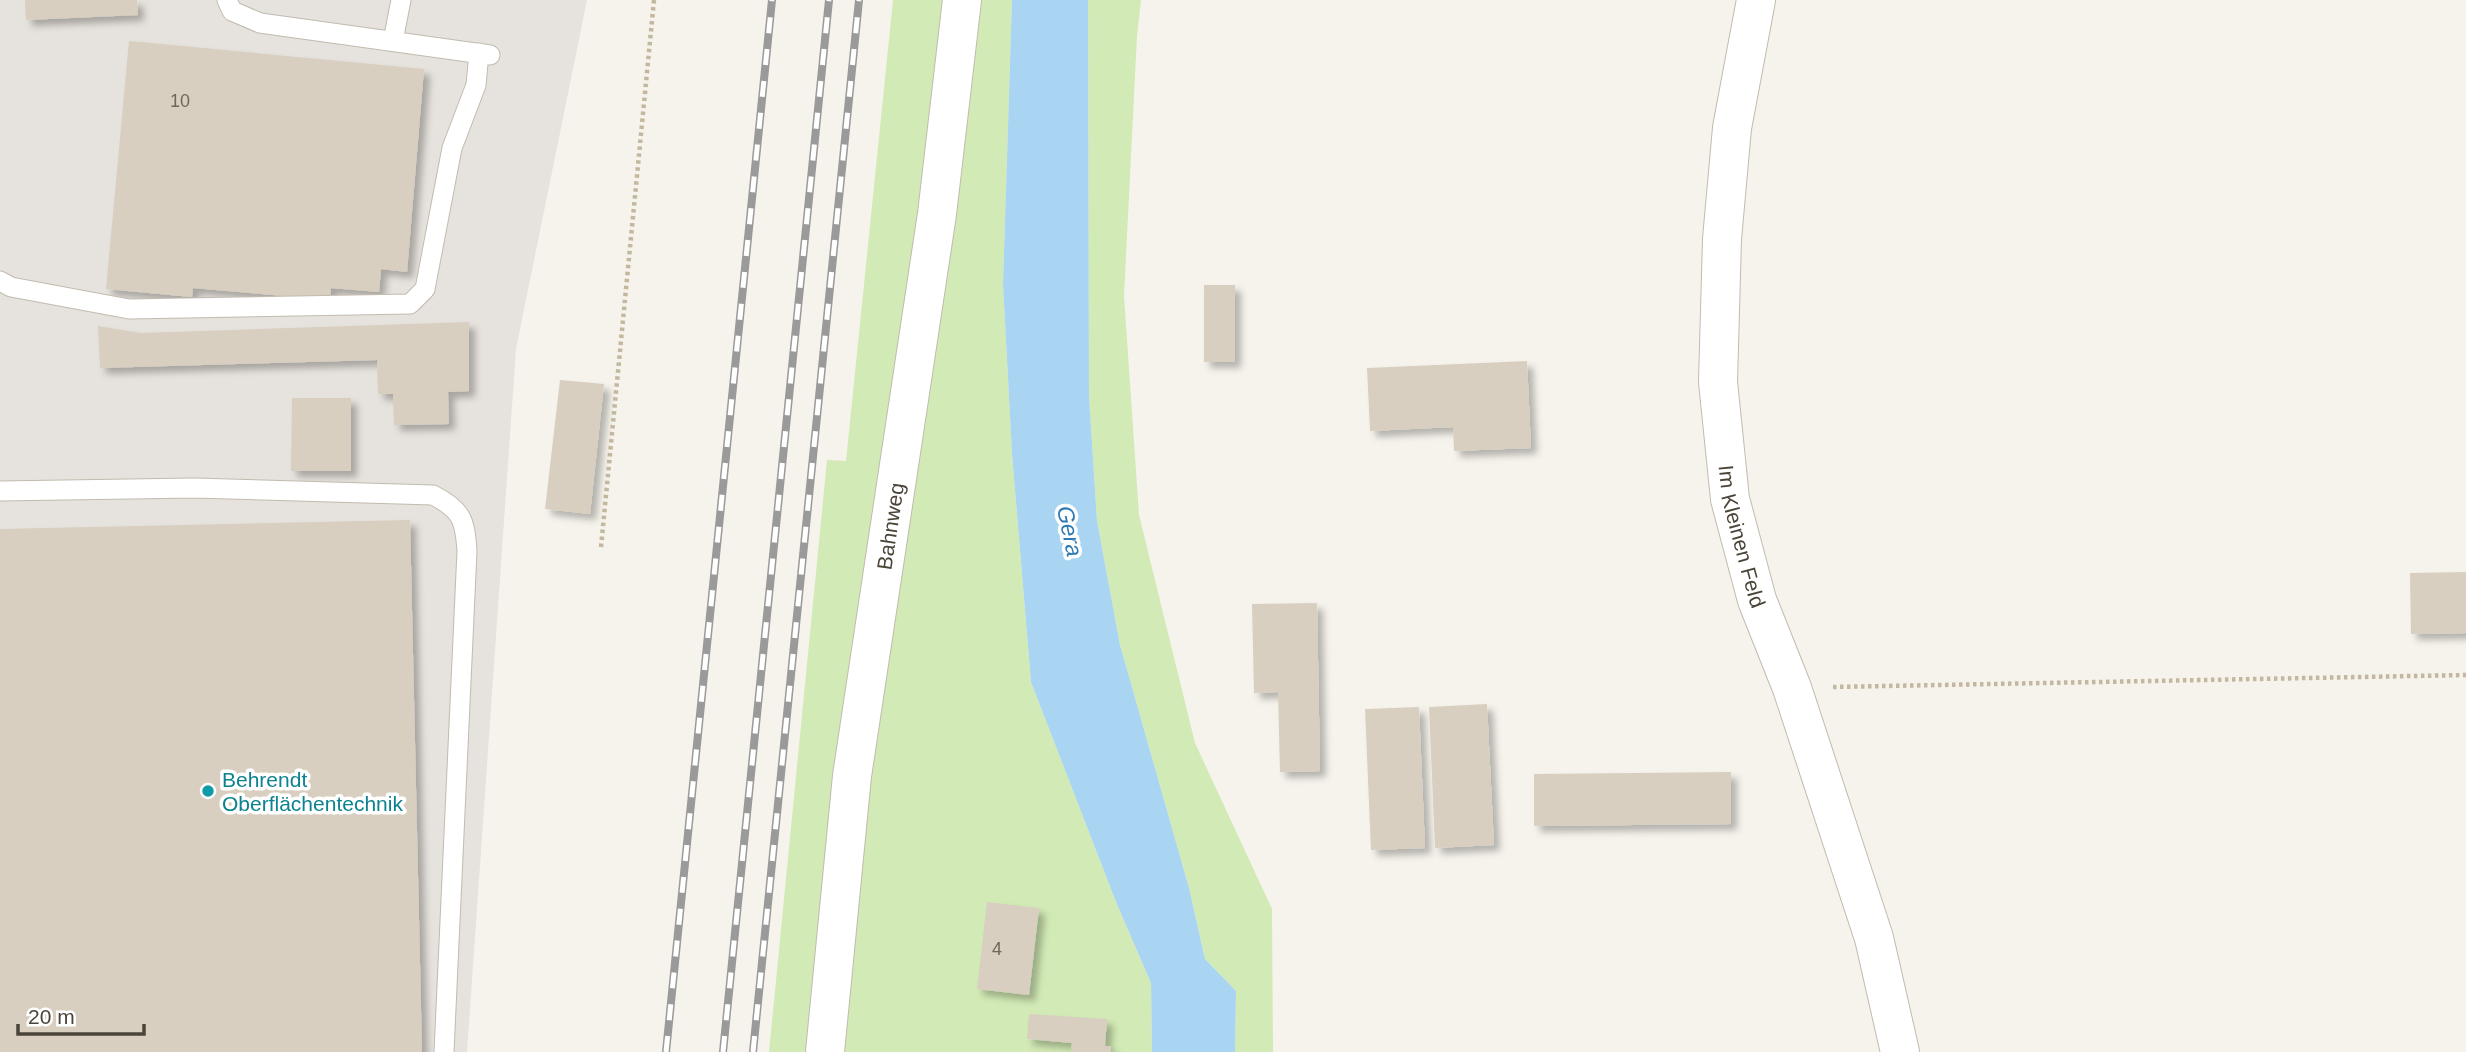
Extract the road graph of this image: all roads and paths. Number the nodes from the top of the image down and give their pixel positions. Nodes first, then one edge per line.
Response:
1 (227, 0) edge
2 (401, 0) edge
3 (654, 0) edge
4 (962, 0) edge
5 (1756, 0) edge
6 (393, 41) junction
7 (0, 281) edge
8 (0, 491) edge
9 (601, 547) dead end
10 (2466, 675) edge
11 (1792, 688) junction
12 (444, 1052) edge
13 (825, 1052) edge
14 (1900, 1052) edge

1 - 6 lane
2 - 6 lane
3 - 9 path
4 - 13 street, Bahnweg
5 - 11 street, Im Kleinen Feld
6 - 7 lane
8 - 12 lane
10 - 11 path
11 - 14 street, Im Kleinen Feld

